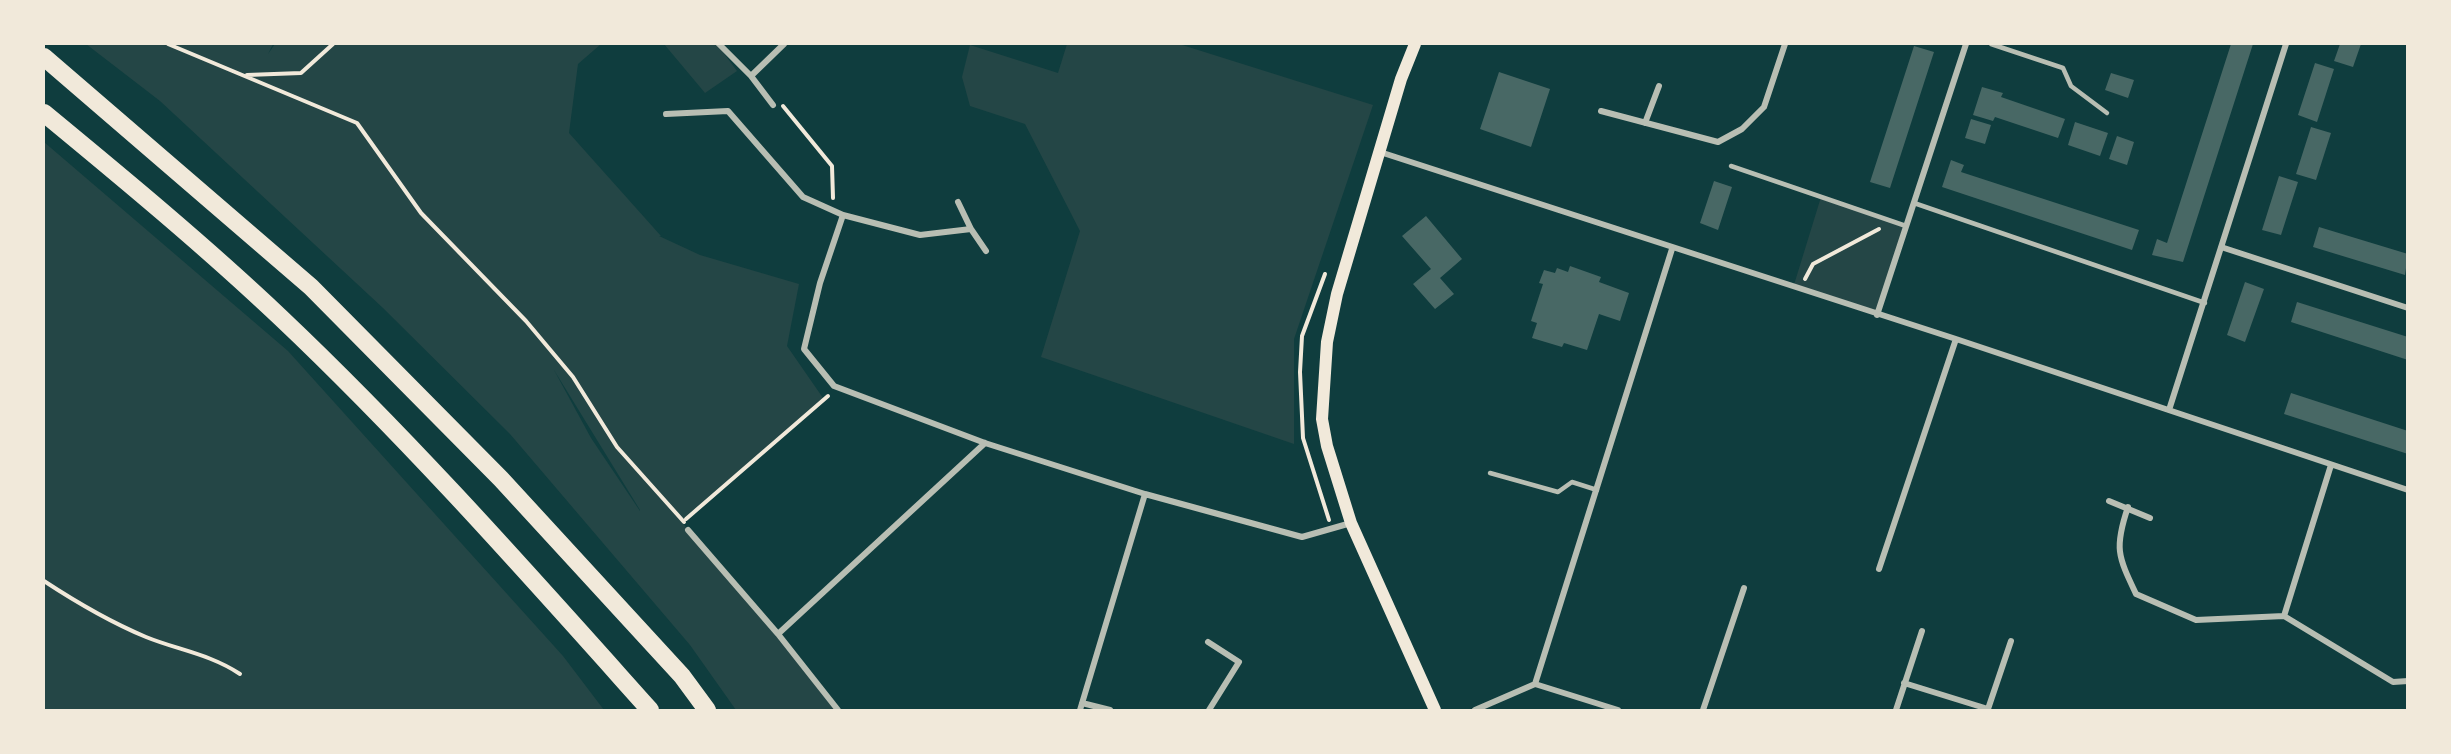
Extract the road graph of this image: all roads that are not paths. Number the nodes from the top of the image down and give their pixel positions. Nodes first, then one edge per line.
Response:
1 (719, 44) edge
2 (784, 44) edge
3 (1415, 44) edge
4 (1785, 44) edge
5 (1966, 44) edge
6 (1991, 44) edge
7 (2286, 44) edge
8 (44, 57) edge
9 (751, 76) junction
10 (1659, 86) dead end
11 (773, 105) road end
12 (1601, 111) dead end
13 (44, 113) edge
14 (2107, 113) dead end
15 (666, 114) dead end
16 (1644, 123) junction
17 (1379, 152) junction
18 (1731, 166) dead end
19 (958, 202) dead end
20 (1914, 203) junction
21 (843, 216) junction
22 (1906, 226) junction
23 (971, 229) junction
24 (2222, 247) junction
25 (1672, 249) junction
26 (986, 251) dead end
27 (2205, 303) junction
28 (2408, 308) edge
29 (1877, 315) junction
30 (1956, 339) junction
31 (2169, 410) junction
32 (985, 443) junction
33 (2331, 465) junction
34 (1490, 473) dead end
35 (1597, 490) junction
36 (2408, 490) edge
37 (1145, 494) junction
38 (2109, 501) dead end
39 (2128, 507) junction
40 (2150, 518) dead end
41 (1351, 523) junction
42 (688, 530) road end
43 (1879, 569) dead end
44 (1744, 588) dead end
45 (2284, 616) junction
46 (1922, 631) dead end
47 (778, 634) junction
48 (2011, 641) dead end
49 (1208, 642) dead end
50 (2408, 681) edge
51 (1904, 682) junction
52 (1535, 684) junction
53 (1082, 703) junction
54 (650, 711) edge
55 (707, 711) edge
56 (838, 711) edge
57 (1080, 711) edge
58 (1110, 711) edge
59 (1209, 711) edge
60 (1435, 711) edge
61 (1474, 711) edge
62 (1618, 711) edge
63 (1703, 711) edge
64 (1896, 711) edge

1 - 9 street
2 - 9 street
3 - 17 main road
4 - 16 street
5 - 20 street
6 - 14 lane
7 - 24 street
8 - 55 highway
9 - 11 street
10 - 16 street
12 - 16 street
13 - 54 highway
15 - 21 street
17 - 25 street
17 - 41 main road
18 - 22 lane
19 - 23 street
20 - 22 street
20 - 27 lane
21 - 23 street
21 - 32 street
22 - 29 street
23 - 26 street
24 - 27 street
24 - 28 street
25 - 29 street
25 - 35 street
27 - 31 street
29 - 30 street
30 - 31 street
30 - 43 street
31 - 33 street
32 - 37 street
32 - 47 street
33 - 36 street
33 - 45 street
34 - 35 lane
35 - 52 street
37 - 41 street
37 - 53 street
38 - 39 street
39 - 40 street
39 - 45 street
41 - 60 main road
42 - 47 street
44 - 63 street
45 - 50 street
46 - 51 street
47 - 56 street
48 - 51 street
49 - 59 street
51 - 64 street
52 - 61 street
52 - 62 street
53 - 57 street
53 - 58 street

